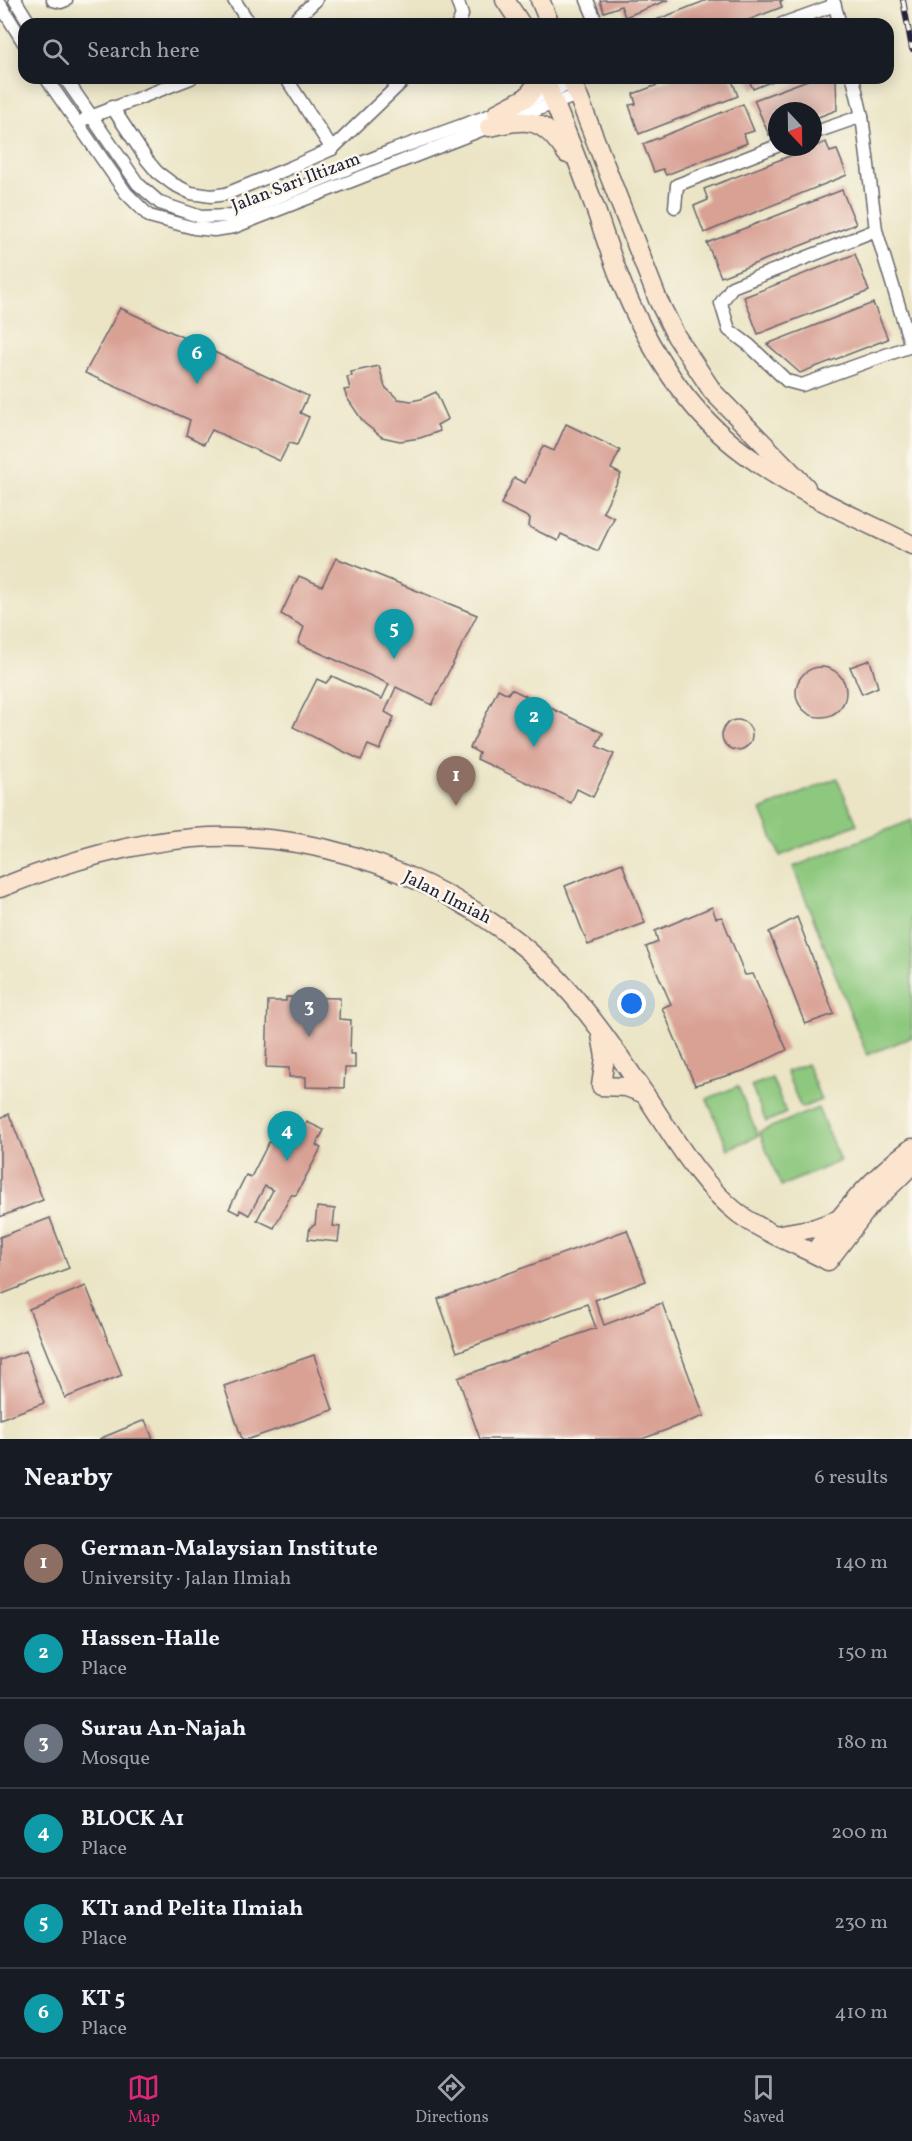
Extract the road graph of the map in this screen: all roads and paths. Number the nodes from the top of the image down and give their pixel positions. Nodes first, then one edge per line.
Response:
1 (15, 0) edge
2 (52, 0) edge
3 (66, 0) edge
4 (234, 0) edge
5 (316, 0) edge
6 (457, 0) edge
7 (505, 0) edge
8 (540, 0) edge
9 (587, 0) edge
10 (834, 2) edge
11 (0, 4) edge
12 (26, 18) edge
13 (246, 18) edge
14 (297, 18) edge
15 (461, 18) edge
16 (517, 18) edge
17 (548, 18) edge
18 (594, 18) edge
19 (796, 18) edge
20 (838, 18) edge
21 (18, 33) edge
22 (50, 84) edge
23 (69, 84) edge
24 (175, 84) edge
25 (290, 84) edge
26 (400, 84) edge
27 (854, 84) edge
28 (574, 85) edge
29 (547, 88) edge
30 (112, 107) junction
31 (91, 116) junction
32 (862, 116) junction
33 (493, 120) junction
34 (77, 122) junction
35 (822, 130) edge
36 (332, 149) junction
37 (768, 149) edge
38 (584, 180) junction
39 (675, 207) dead end
40 (876, 230) junction
41 (911, 346) edge
42 (819, 500) junction
43 (912, 545) edge
44 (0, 888) edge
45 (599, 1029) junction
46 (645, 1094) junction
47 (912, 1148) edge
48 (912, 1165) edge
49 (837, 1219) junction
50 (775, 1235) junction
51 (821, 1257) junction

1 - 12 street
2 - 3 street
4 - 13 street
5 - 14 street
6 - 15 street
7 - 16 street
8 - 17 street
9 - 18 street
10 - 19 street
10 - 20 street
11 - 21 street
22 - 34 street, Jalan Sari Iltizam
23 - 31 street, Jalan Sari Iltizam
24 - 30 street
25 - 36 street
26 - 36 street
27 - 32 street
28 - 29 street, Jalan Sari Iltizam
28 - 42 street
29 - 33 street, Jalan Sari Iltizam
29 - 33 street
29 - 38 street
30 - 31 street
30 - 36 street
31 - 33 street, Jalan Sari Iltizam
31 - 34 street
32 - 35 street
32 - 40 street
33 - 34 street, Jalan Sari Iltizam
33 - 38 street
37 - 39 street
38 - 42 street
40 - 41 street
40 - 41 street
42 - 43 street
44 - 45 street, Jalan Ilmiah
45 - 46 street, Jalan Ilmiah
45 - 46 street
46 - 50 street, Jalan Ilmiah
47 - 49 street
48 - 51 street
49 - 50 street
49 - 51 street
50 - 51 street, Jalan Ilmiah

